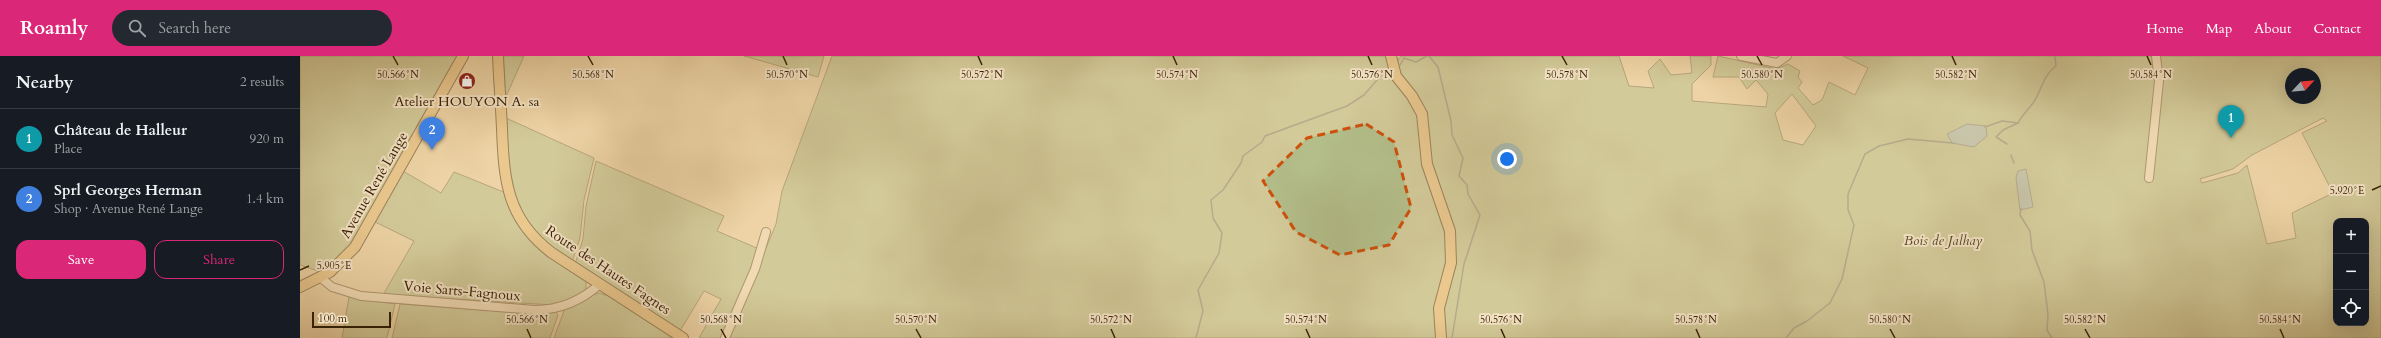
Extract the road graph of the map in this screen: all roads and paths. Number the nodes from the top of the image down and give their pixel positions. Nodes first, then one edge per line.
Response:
1 (463, 56) edge
2 (498, 56) edge
3 (1391, 56) edge
4 (1741, 56) edge
5 (1787, 56) edge
6 (2156, 56) edge
7 (2149, 178) dead end
8 (766, 232) dead end
9 (321, 278) junction
10 (600, 284) junction
11 (300, 287) edge
12 (683, 338) edge
13 (725, 338) edge
14 (1441, 338) edge

1 - 9 main road, Avenue René Lange
2 - 10 main road, Route des Hautes Fagnes
3 - 14 main road
4 - 5 street
6 - 7 street
8 - 13 street
9 - 10 street, Voie Sarts-Fagnoux
9 - 11 main road, Avenue René Lange
10 - 12 main road, Route des Hautes Fagnes

